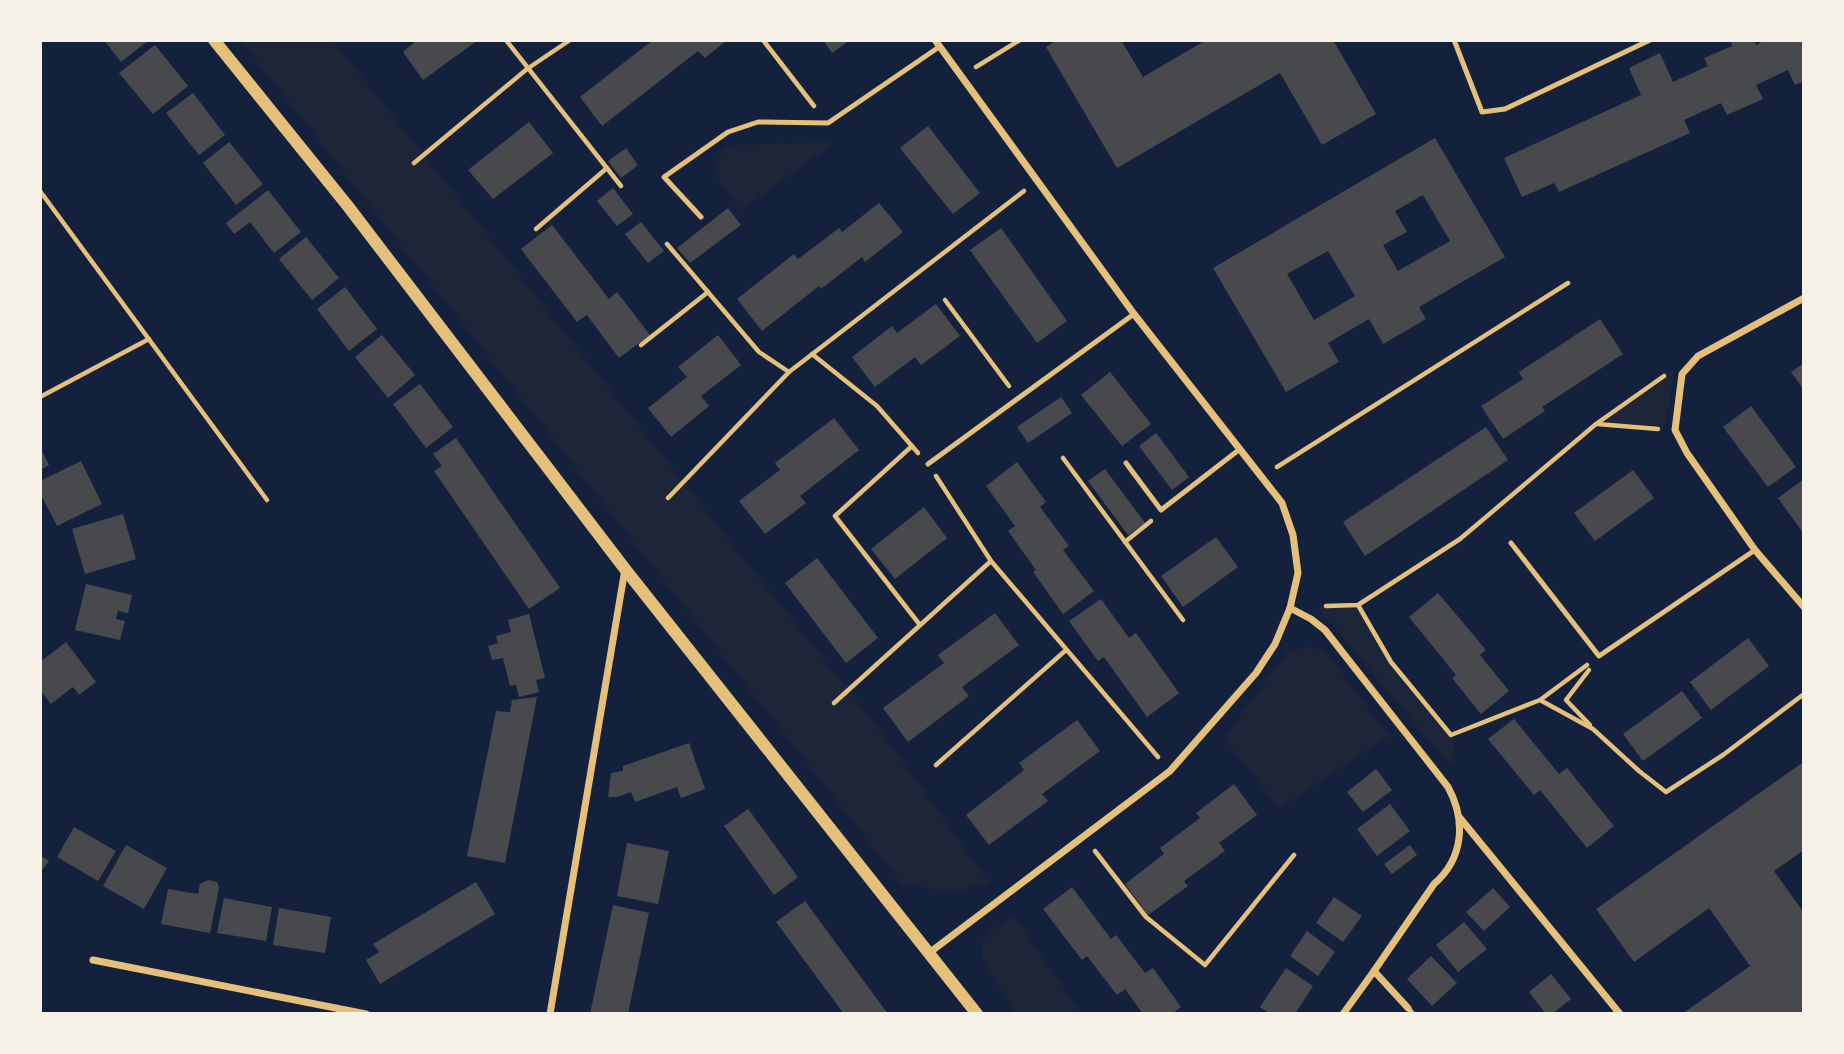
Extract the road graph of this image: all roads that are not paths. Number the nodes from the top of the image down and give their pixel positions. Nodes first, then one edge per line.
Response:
1 (214, 40) edge
2 (1454, 40) edge
3 (1650, 40) edge
4 (937, 44) edge
5 (701, 217) dead end
6 (1804, 298) edge
7 (1134, 314) junction
8 (1240, 449) junction
9 (1126, 463) dead end
10 (928, 464) road end
11 (1511, 543) dead end
12 (1755, 550) junction
13 (625, 569) junction
14 (1804, 607) edge
15 (1290, 608) junction
16 (1459, 818) junction
17 (929, 953) junction
18 (93, 960) dead end
19 (1374, 971) junction
20 (1411, 1011) edge
21 (366, 1014) edge
22 (550, 1014) edge
23 (977, 1014) edge
24 (1343, 1014) edge
25 (1620, 1014) edge

1 - 13 street
2 - 3 lane
4 - 5 lane
4 - 7 street
6 - 12 street
7 - 8 street
7 - 10 lane
8 - 9 lane
8 - 15 street
11 - 12 lane
12 - 14 street
13 - 17 street
13 - 22 street
15 - 16 street
15 - 17 street
16 - 19 street
16 - 25 street
17 - 23 street
18 - 21 street
19 - 20 street
19 - 24 street

